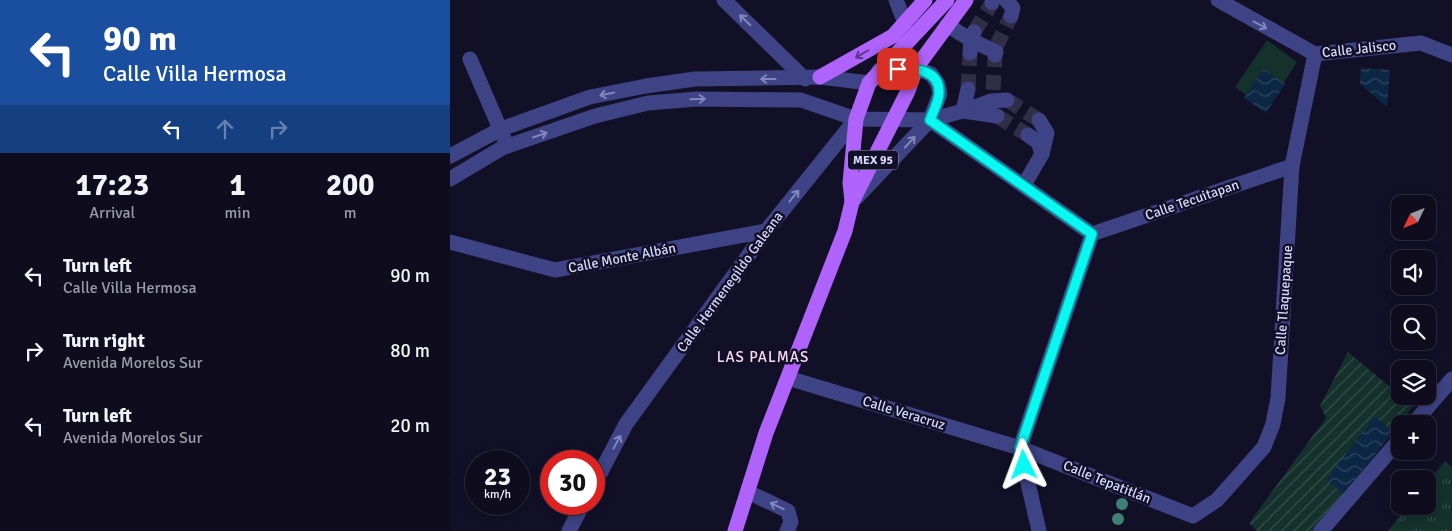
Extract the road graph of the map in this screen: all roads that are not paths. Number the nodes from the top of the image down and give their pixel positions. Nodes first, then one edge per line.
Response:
1 (724, 0) edge
2 (896, 0) edge
3 (925, 0) edge
4 (947, 0) edge
5 (966, 0) edge
6 (1218, 0) edge
7 (997, 1) edge
8 (1011, 16) dead end
9 (905, 23) junction
10 (947, 25) junction
11 (996, 51) dead end
12 (1314, 54) junction
13 (1452, 55) edge
14 (470, 59) dead end
15 (916, 68) junction
16 (879, 70) junction
17 (812, 78) junction
18 (869, 83) junction
19 (968, 89) tunnel mouth
20 (1007, 100) tunnel mouth
21 (963, 111) junction
22 (998, 116) tunnel mouth
23 (894, 118) junction
24 (856, 119) junction
25 (930, 120) junction
26 (1039, 120) tunnel mouth
27 (501, 128) junction
28 (1028, 134) tunnel mouth
29 (507, 146) junction
30 (452, 149) edge
31 (1042, 154) junction
32 (1292, 166) junction
33 (450, 179) edge
34 (1024, 185) junction
35 (852, 202) junction
36 (766, 231) junction
37 (1092, 234) junction
38 (450, 242) edge
39 (788, 378) junction
40 (1452, 379) edge
41 (1421, 415) edge
42 (1020, 448) junction
43 (1391, 449) edge
44 (605, 463) edge
45 (748, 492) junction
46 (577, 515) edge
47 (1193, 516) joint
48 (569, 531) edge
49 (735, 531) edge
50 (787, 531) edge
51 (1039, 531) edge
52 (1321, 531) edge

17 -> 1 street
2 - 9 street
3 - 9 main road
4 - 16 main road, MEX 95
5 - 10 main road, MEX 95
6 -> 12 street, Calle Jalisco
7 - 8 street
9 -> 17 main road
10 - 11 street
10 - 15 main road, MEX 95
12 - 13 street, Calle Jalisco
12 - 32 street, Calle Tlaquepaque
14 - 27 street
15 - 16 street
15 - 23 main road, MEX 95
15 - 25 street
16 - 18 main road, MEX 95
17 - 18 street
17 -> 27 street
18 - 24 main road, MEX 95
19 - 21 street
20 - 21 street
21 - 22 street
21 - 25 street
23 - 24 street
23 - 25 street
23 - 35 main road, MEX 95
29 -> 24 street
24 - 35 main road, MEX 95
36 -> 24 street, Calle Hermenegildo Galeana
25 - 34 street
35 -> 25 street
26 - 31 street
27 - 29 street
27 - 30 street
28 - 31 street
29 - 33 street
31 - 34 street
32 - 37 street, Calle Tecuitapan
32 - 47 street, Calle Tlaquepaque
34 - 37 street
35 - 39 main road, MEX 95
36 - 38 street, Calle Monte Albán
44 -> 36 street, Calle Hermenegildo Galeana
37 - 42 street
39 - 42 street, Calle Veracruz
39 - 45 main road, MEX 95
40 - 41 street
42 - 47 street, Calle Tepatitlán
42 - 51 street
43 - 52 street
45 - 49 main road, MEX 95
50 -> 45 street
46 - 48 street

